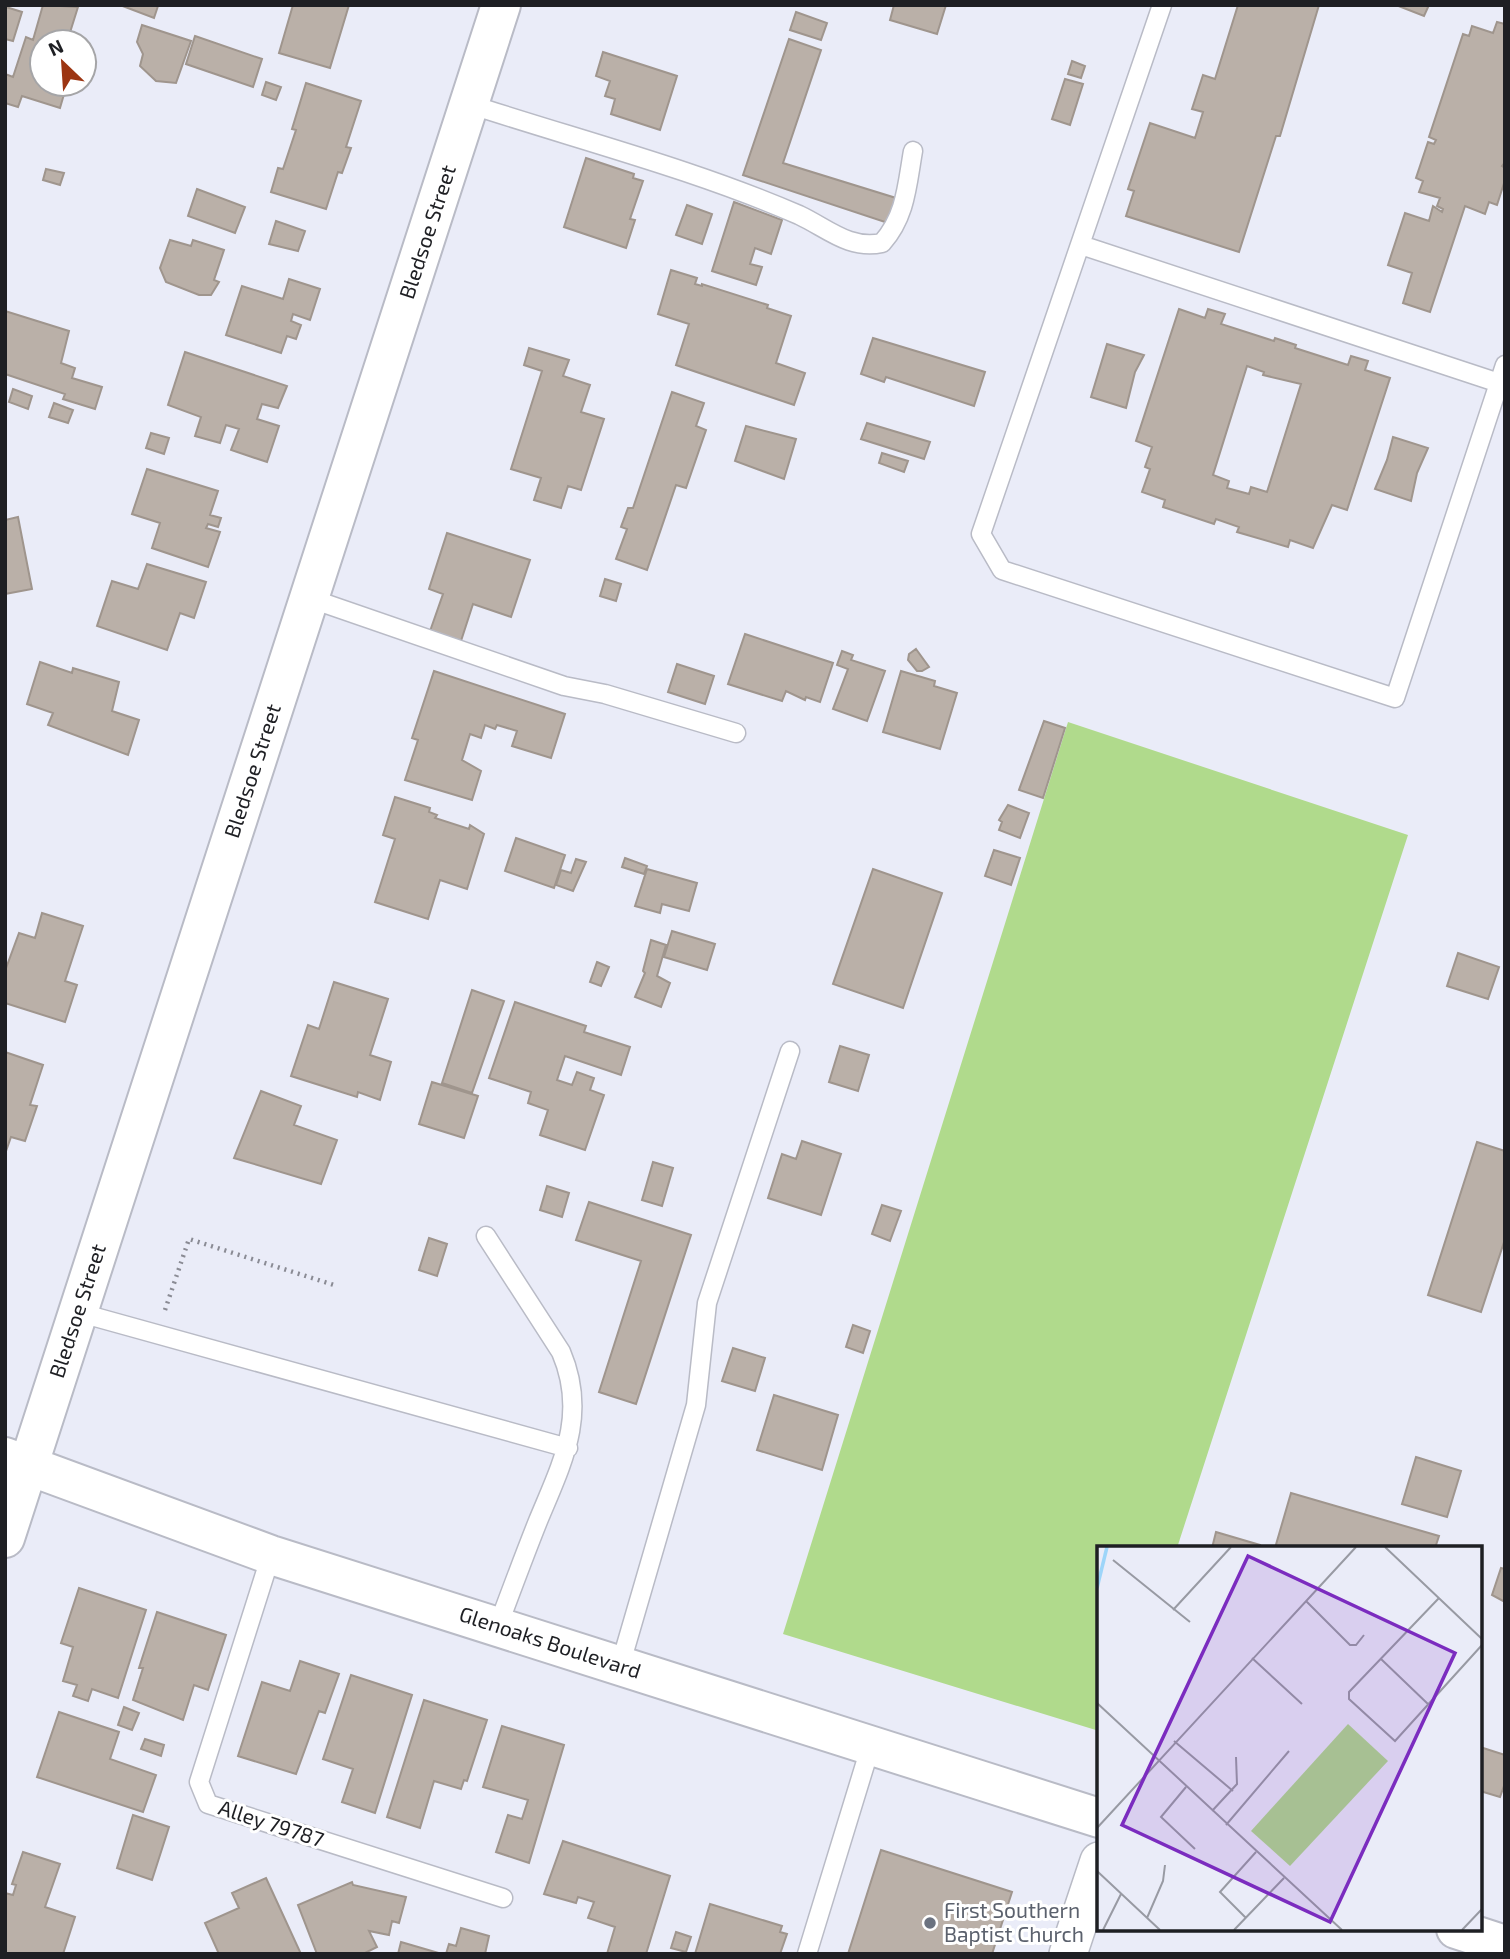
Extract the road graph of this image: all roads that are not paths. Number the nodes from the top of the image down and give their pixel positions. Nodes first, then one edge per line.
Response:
1 (501, 5) edge
2 (1162, 5) edge
3 (469, 104) junction
4 (913, 151) dead end
5 (1080, 245) junction
6 (1505, 365) edge
7 (1499, 383) junction
8 (309, 598) junction
9 (736, 733) dead end
10 (790, 1051) dead end
11 (486, 1236) dead end
12 (77, 1312) junction
13 (568, 1448) junction
14 (17, 1461) edge
15 (5, 1538) edge
16 (271, 1555) junction
17 (498, 1626) junction
18 (620, 1666) junction
19 (871, 1745) junction
20 (1097, 1817) edge
21 (1097, 1867) edge
22 (503, 1898) dead end
23 (1461, 1931) edge
24 (1505, 1945) edge
25 (807, 1954) edge
26 (1068, 1954) edge

1 - 3 street, Bledsoe Street
2 - 5 lane
3 - 4 lane
3 - 8 street, Bledsoe Street
5 - 7 lane
5 - 7 lane
6 - 7 lane
8 - 9 lane
8 - 12 street, Bledsoe Street
10 - 18 lane
11 - 13 lane
12 - 13 lane
12 - 14 street, Bledsoe Street
13 - 17 lane
14 - 15 street, Bledsoe Street
14 - 16 street, Glenoaks Boulevard
16 - 17 street, Glenoaks Boulevard
16 - 22 lane, Alley 79787
17 - 18 street, Glenoaks Boulevard
18 - 19 street, Glenoaks Boulevard
19 - 20 street, Glenoaks Boulevard
19 - 25 lane
21 - 26 street
23 - 24 street

